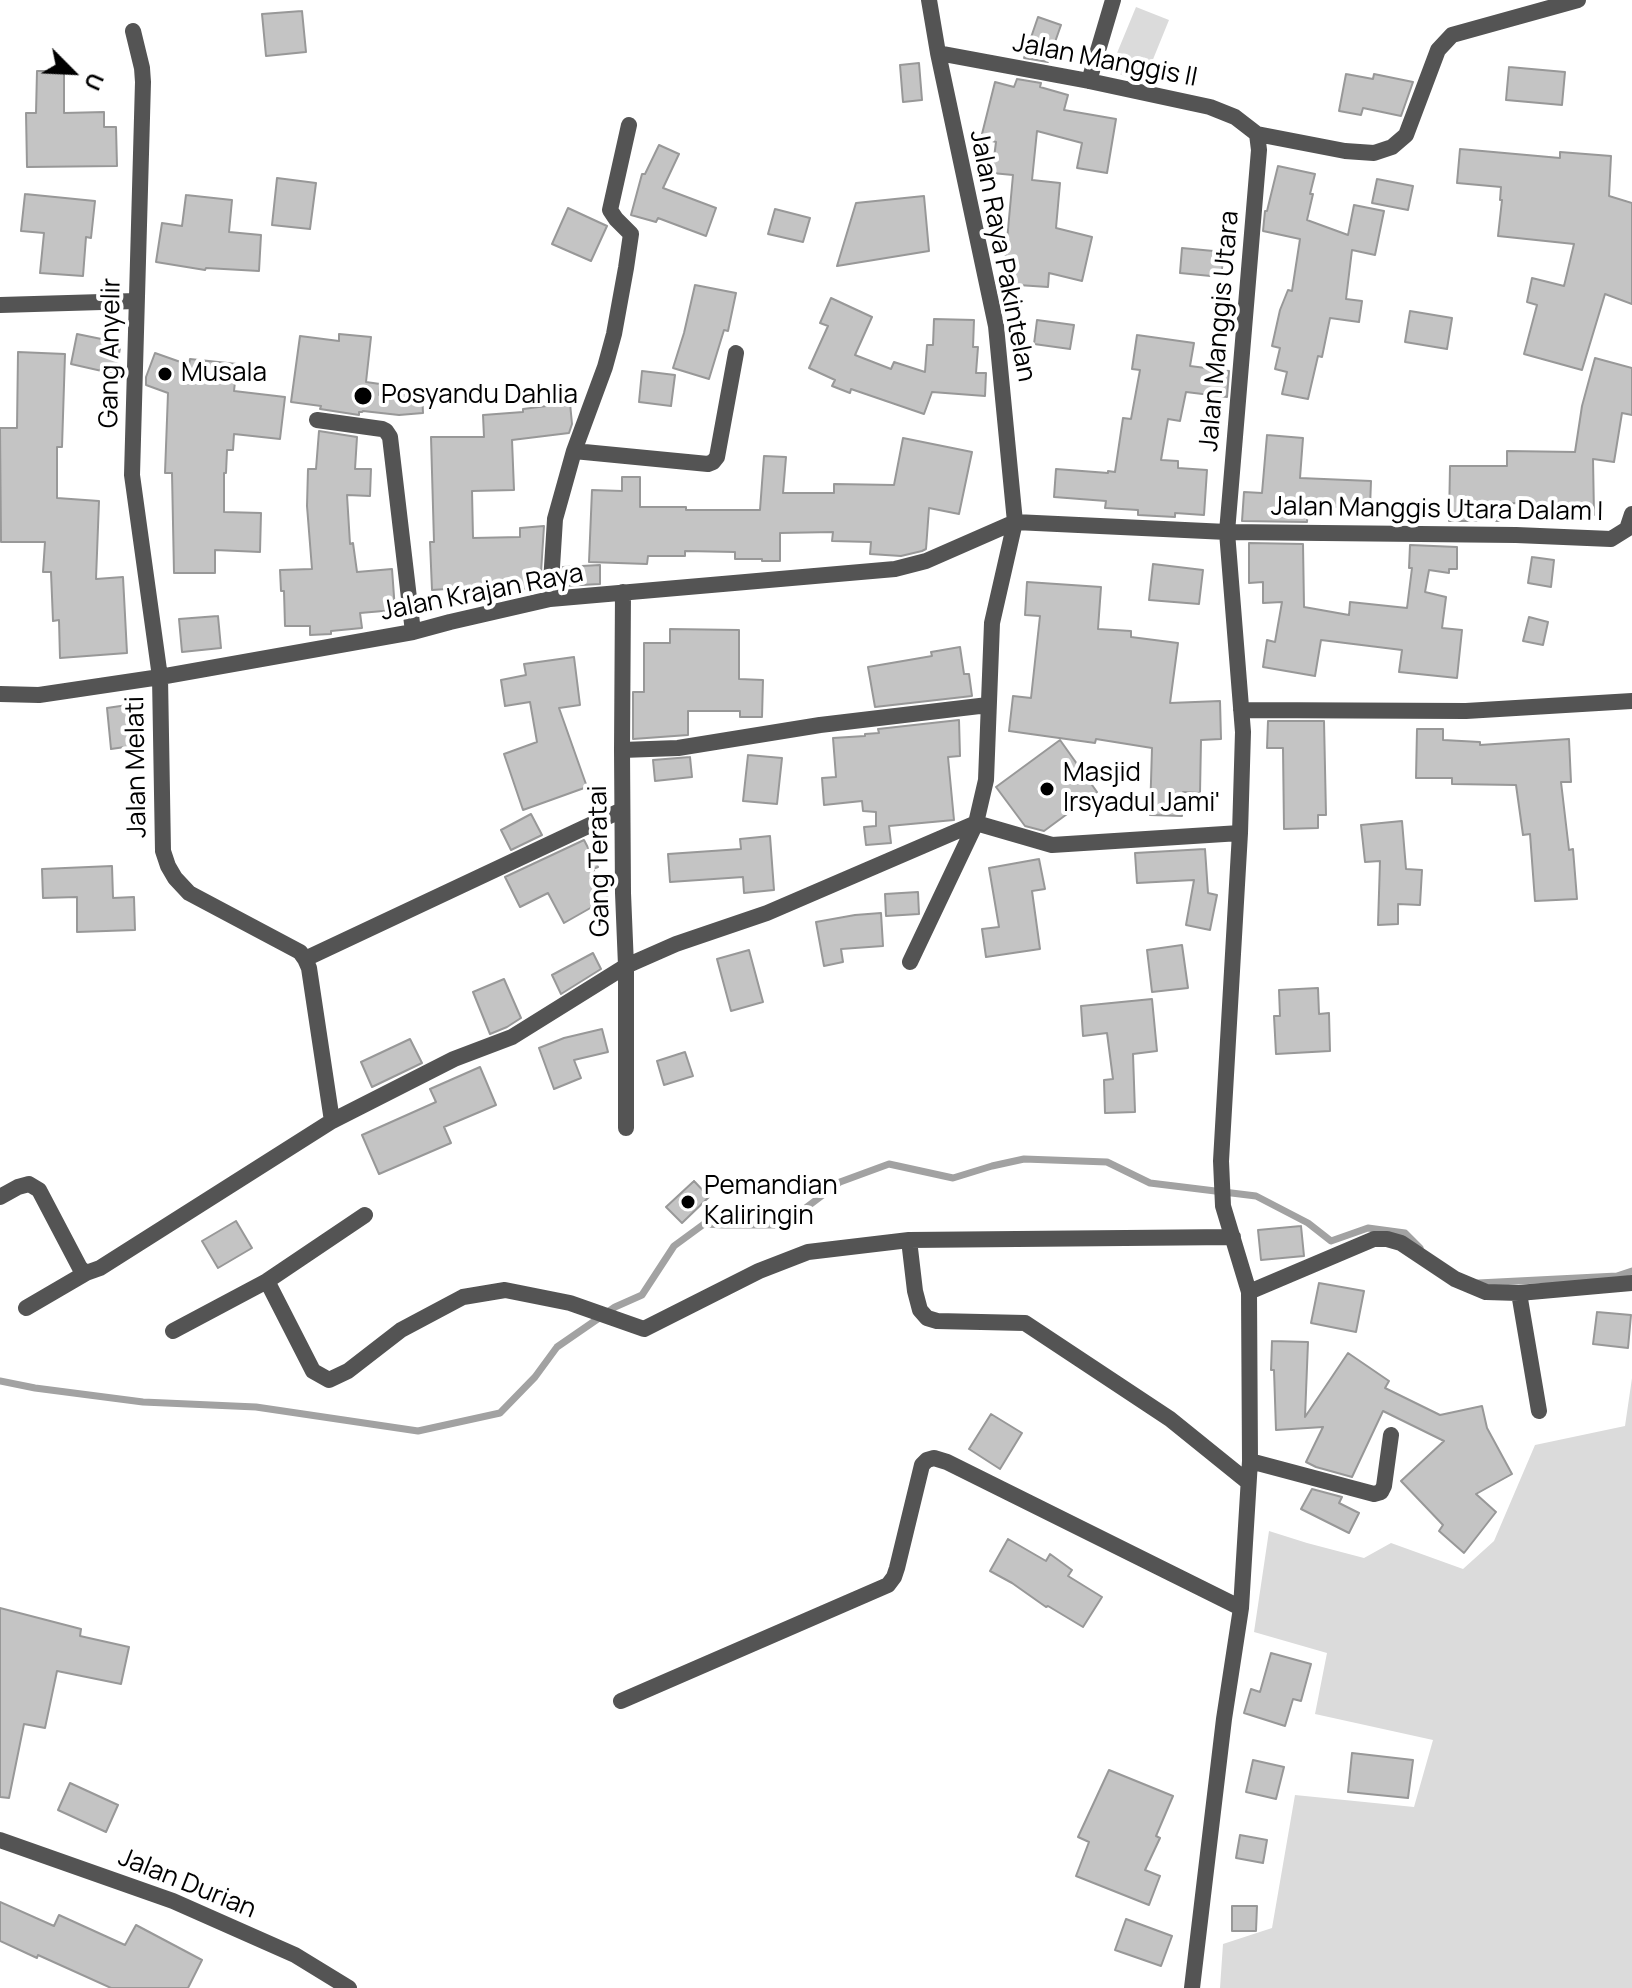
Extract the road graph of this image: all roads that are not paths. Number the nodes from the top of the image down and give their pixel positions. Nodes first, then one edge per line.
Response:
1 (929, 0) edge
2 (1113, 0) edge
3 (1578, 0) edge
4 (133, 31) dead end
5 (938, 53) junction
6 (1089, 81) junction
7 (629, 125) dead end
8 (1257, 134) junction
9 (136, 301) junction
10 (0, 305) edge
11 (736, 353) dead end
12 (317, 420) dead end
13 (574, 451) junction
14 (1632, 514) edge
15 (1015, 522) junction
16 (1227, 532) junction
17 (623, 592) junction
18 (550, 599) junction
19 (413, 632) junction
20 (160, 677) junction
21 (0, 694) edge
22 (1632, 701) edge
23 (988, 705) junction
24 (1241, 710) junction
25 (622, 750) junction
26 (622, 810) junction
27 (976, 823) junction
28 (1240, 833) junction
29 (305, 959) junction
30 (910, 962) dead end
31 (626, 966) junction
32 (332, 1121) junction
33 (626, 1128) dead end
34 (0, 1197) edge
35 (365, 1215) dead end
36 (1233, 1237) junction
37 (909, 1240) junction
38 (86, 1273) junction
39 (267, 1281) junction
40 (1632, 1283) edge
41 (1249, 1292) junction
42 (1519, 1293) junction
43 (26, 1308) dead end
44 (173, 1331) dead end
45 (1539, 1411) dead end
46 (1391, 1435) dead end
47 (1250, 1461) junction
48 (1248, 1482) junction
49 (1241, 1608) junction
50 (621, 1701) dead end
51 (0, 1840) edge
52 (349, 1988) edge
53 (1192, 1988) edge

1 - 5 street, Jalan Raya Pakintelan
2 - 6 street
3 - 8 street
4 - 9 street, Gang Anyelir
5 - 6 street, Jalan Manggis II
5 - 15 street, Jalan Raya Pakintelan
6 - 8 street, Jalan Manggis II
7 - 13 street
8 - 16 street, Jalan Manggis Utara
9 - 10 street
9 - 20 street, Gang Anyelir
11 - 13 street
12 - 19 street
13 - 18 street
14 - 16 street, Jalan Manggis Utara Dalam I
15 - 16 street
15 - 17 street, Jalan Krajan Raya
15 - 23 street, Jalan Raya Pakintelan
16 - 24 street, Jalan Manggis Utara
17 - 18 street, Jalan Krajan Raya
17 - 25 street, Gang Teratai
18 - 19 street, Jalan Krajan Raya
19 - 20 street, Jalan Krajan Raya
20 - 21 street, Jalan Krajan Raya
20 - 29 street, Jalan Melati
22 - 24 street
23 - 25 street
23 - 27 street, Jalan Raya Pakintelan
24 - 28 street, Jalan Manggis Utara
25 - 26 street, Gang Teratai
26 - 29 street
26 - 31 street, Gang Teratai
27 - 28 street
27 - 30 street, Jalan Raya Pakintelan
27 - 31 street
28 - 36 street, Jalan Manggis Utara
29 - 32 street
31 - 32 street
31 - 33 street, Gang Teratai
32 - 38 street
34 - 38 street
35 - 39 street
36 - 37 street
36 - 41 street, Jalan Manggis Utara
37 - 39 street
37 - 48 street
38 - 43 street
39 - 44 street
40 - 42 street
41 - 42 street
41 - 47 street, Jalan Manggis Utara
42 - 45 street
46 - 47 street
47 - 48 street, Jalan Manggis Utara
48 - 49 street, Jalan Manggis Utara
49 - 50 street
49 - 53 street, Jalan Manggis Utara
51 - 52 street, Jalan Durian

